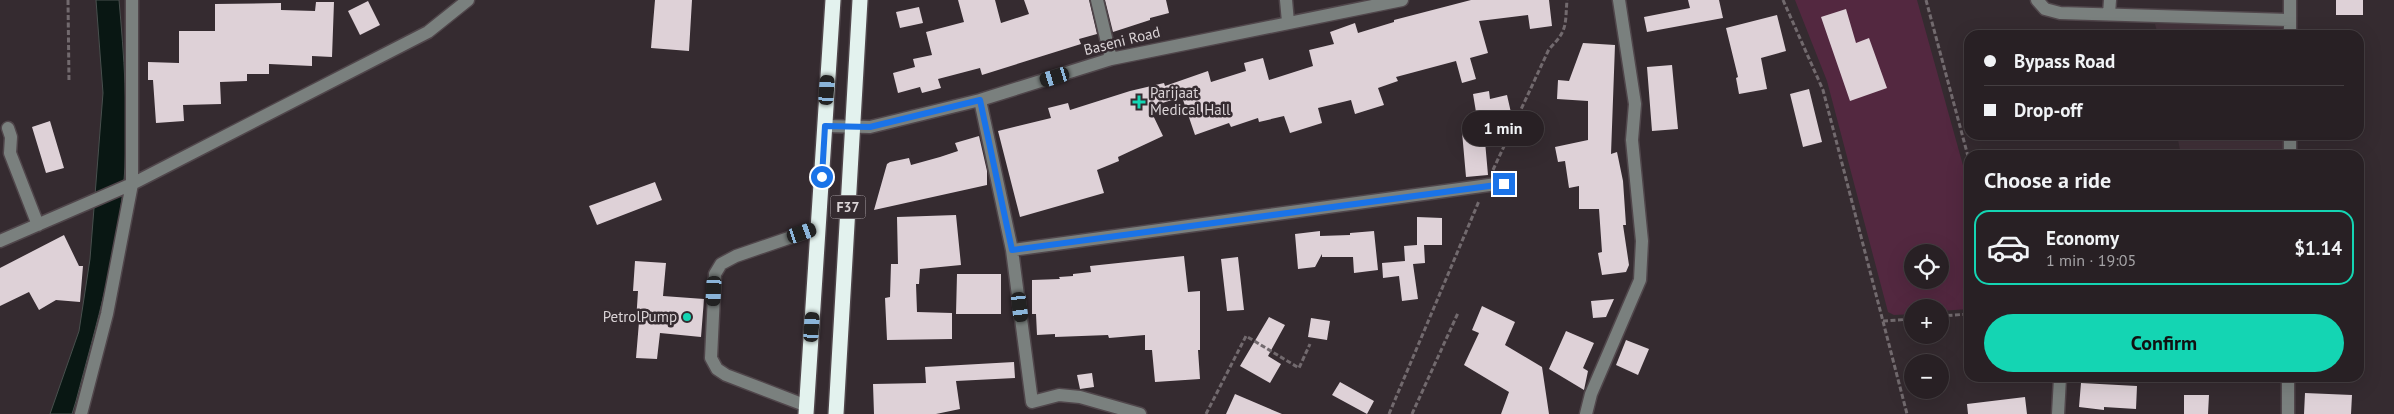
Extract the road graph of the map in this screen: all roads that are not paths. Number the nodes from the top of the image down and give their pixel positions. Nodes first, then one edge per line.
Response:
1 (132, 0) edge
2 (468, 0) edge
3 (833, 0) edge
4 (860, 0) edge
5 (1097, 0) edge
6 (1286, 0) edge
7 (1402, 0) edge
8 (1619, 0) edge
9 (2036, 0) edge
10 (2110, 0) edge
11 (2290, 0) edge
12 (2109, 14) junction
13 (2290, 20) junction
14 (1288, 22) junction
15 (2290, 30) edge
16 (1111, 59) junction
17 (980, 100) junction
18 (825, 126) junction
19 (8, 128) dead end
20 (853, 128) junction
21 (132, 184) junction
22 (1504, 184) dead end
23 (38, 225) junction
24 (818, 228) junction
25 (0, 241) edge
26 (1012, 250) junction
27 (2060, 382) edge
28 (2288, 382) edge
29 (807, 410) edge
30 (81, 414) edge
31 (836, 414) edge
32 (1140, 414) edge
33 (1586, 414) edge
34 (2058, 414) edge
35 (2288, 414) edge

1 - 21 street
2 - 21 street
3 - 18 highway, F37
4 - 20 highway, F37
5 - 16 street
6 - 14 street
7 - 14 street, Baseni Road
8 - 33 street
9 - 12 street
10 - 12 street
11 - 13 street
12 - 13 street
13 - 15 street
14 - 16 street, Baseni Road
16 - 17 street, Baseni Road
17 - 20 street, Baseni Road
17 - 26 street
18 - 20 street, Baseni Road
18 - 24 highway, F37
19 - 23 street
20 - 31 highway, F37
21 - 23 street
21 - 30 street
22 - 26 street
23 - 25 street
24 - 29 highway, F37
24 - 29 street
26 - 32 street
27 - 34 street
28 - 35 street

